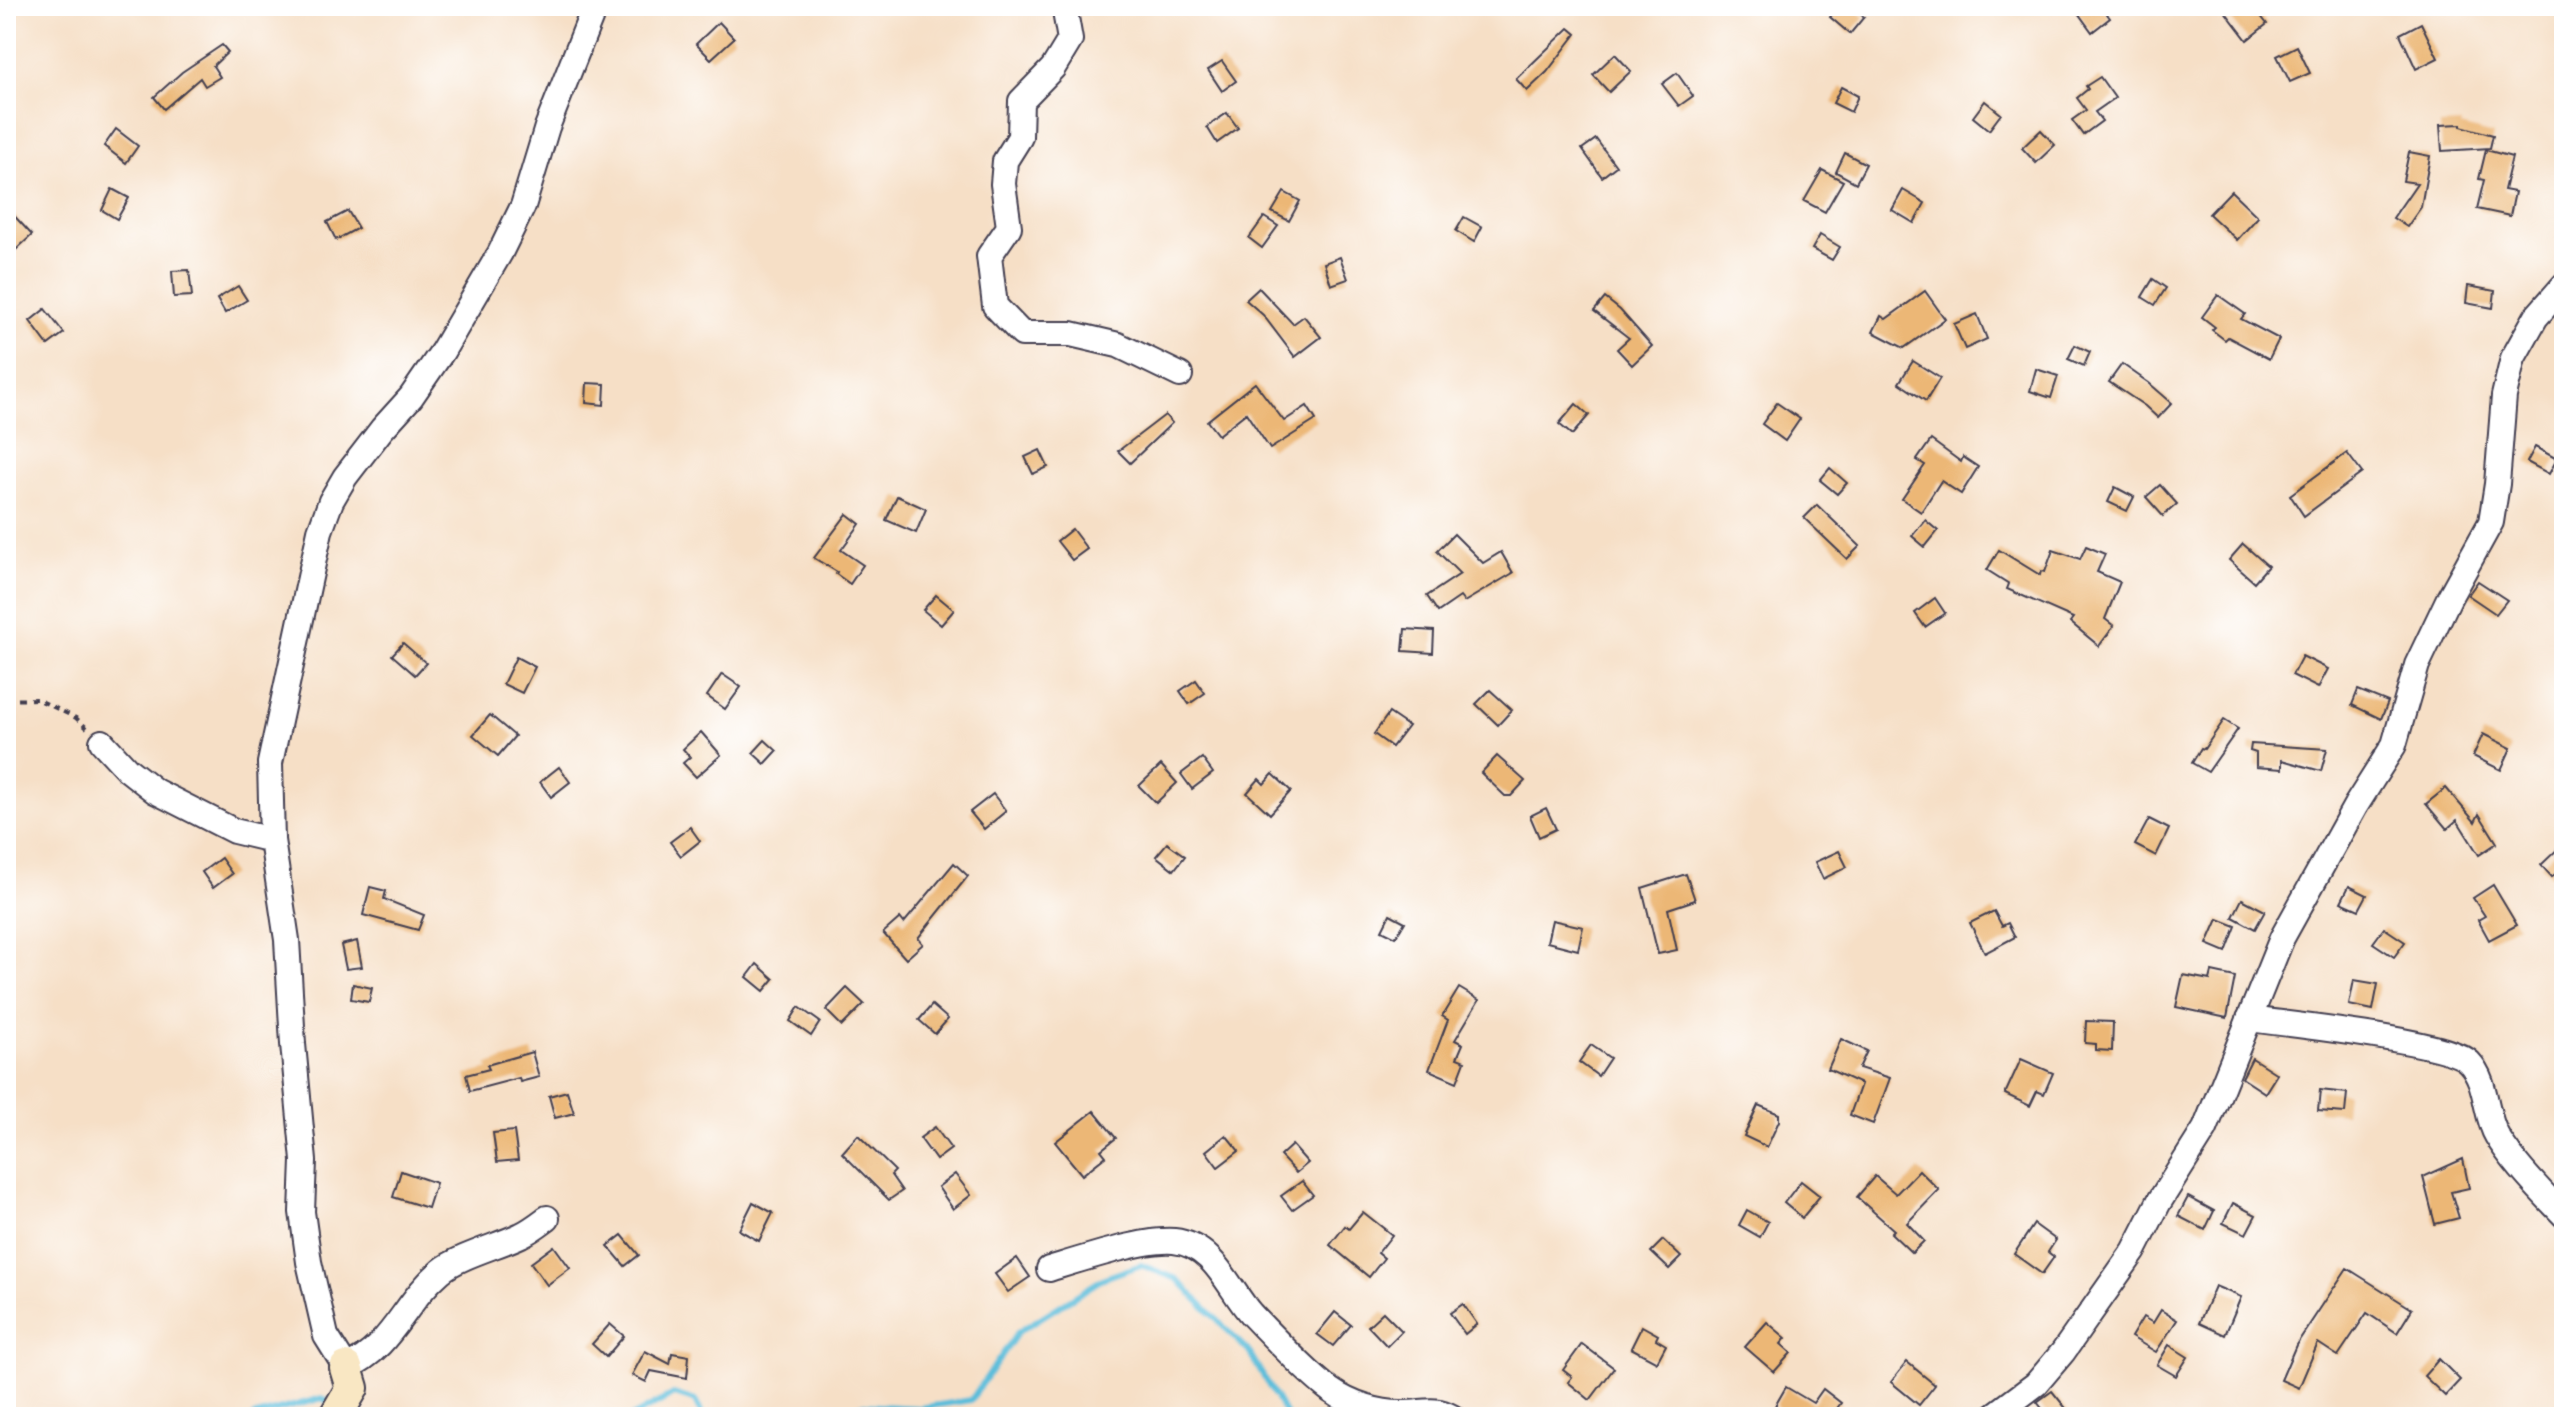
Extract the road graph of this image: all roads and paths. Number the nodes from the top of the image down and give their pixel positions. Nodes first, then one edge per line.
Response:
1 (595, 6) edge
2 (1064, 6) edge
3 (2564, 285) edge
4 (1180, 375) dead end
5 (6, 700) edge
6 (102, 742) joint
7 (272, 840) junction
8 (2249, 1019) junction
9 (2564, 1215) edge
10 (547, 1218) dead end
11 (1049, 1269) dead end
12 (349, 1378) junction
13 (335, 1417) edge
14 (1452, 1417) edge
15 (1992, 1417) edge

1 - 7 street
2 - 4 street
3 - 8 street
5 - 6 path
6 - 7 street
7 - 12 street
8 - 9 street
8 - 15 street
10 - 12 street
11 - 14 street
12 - 13 street

